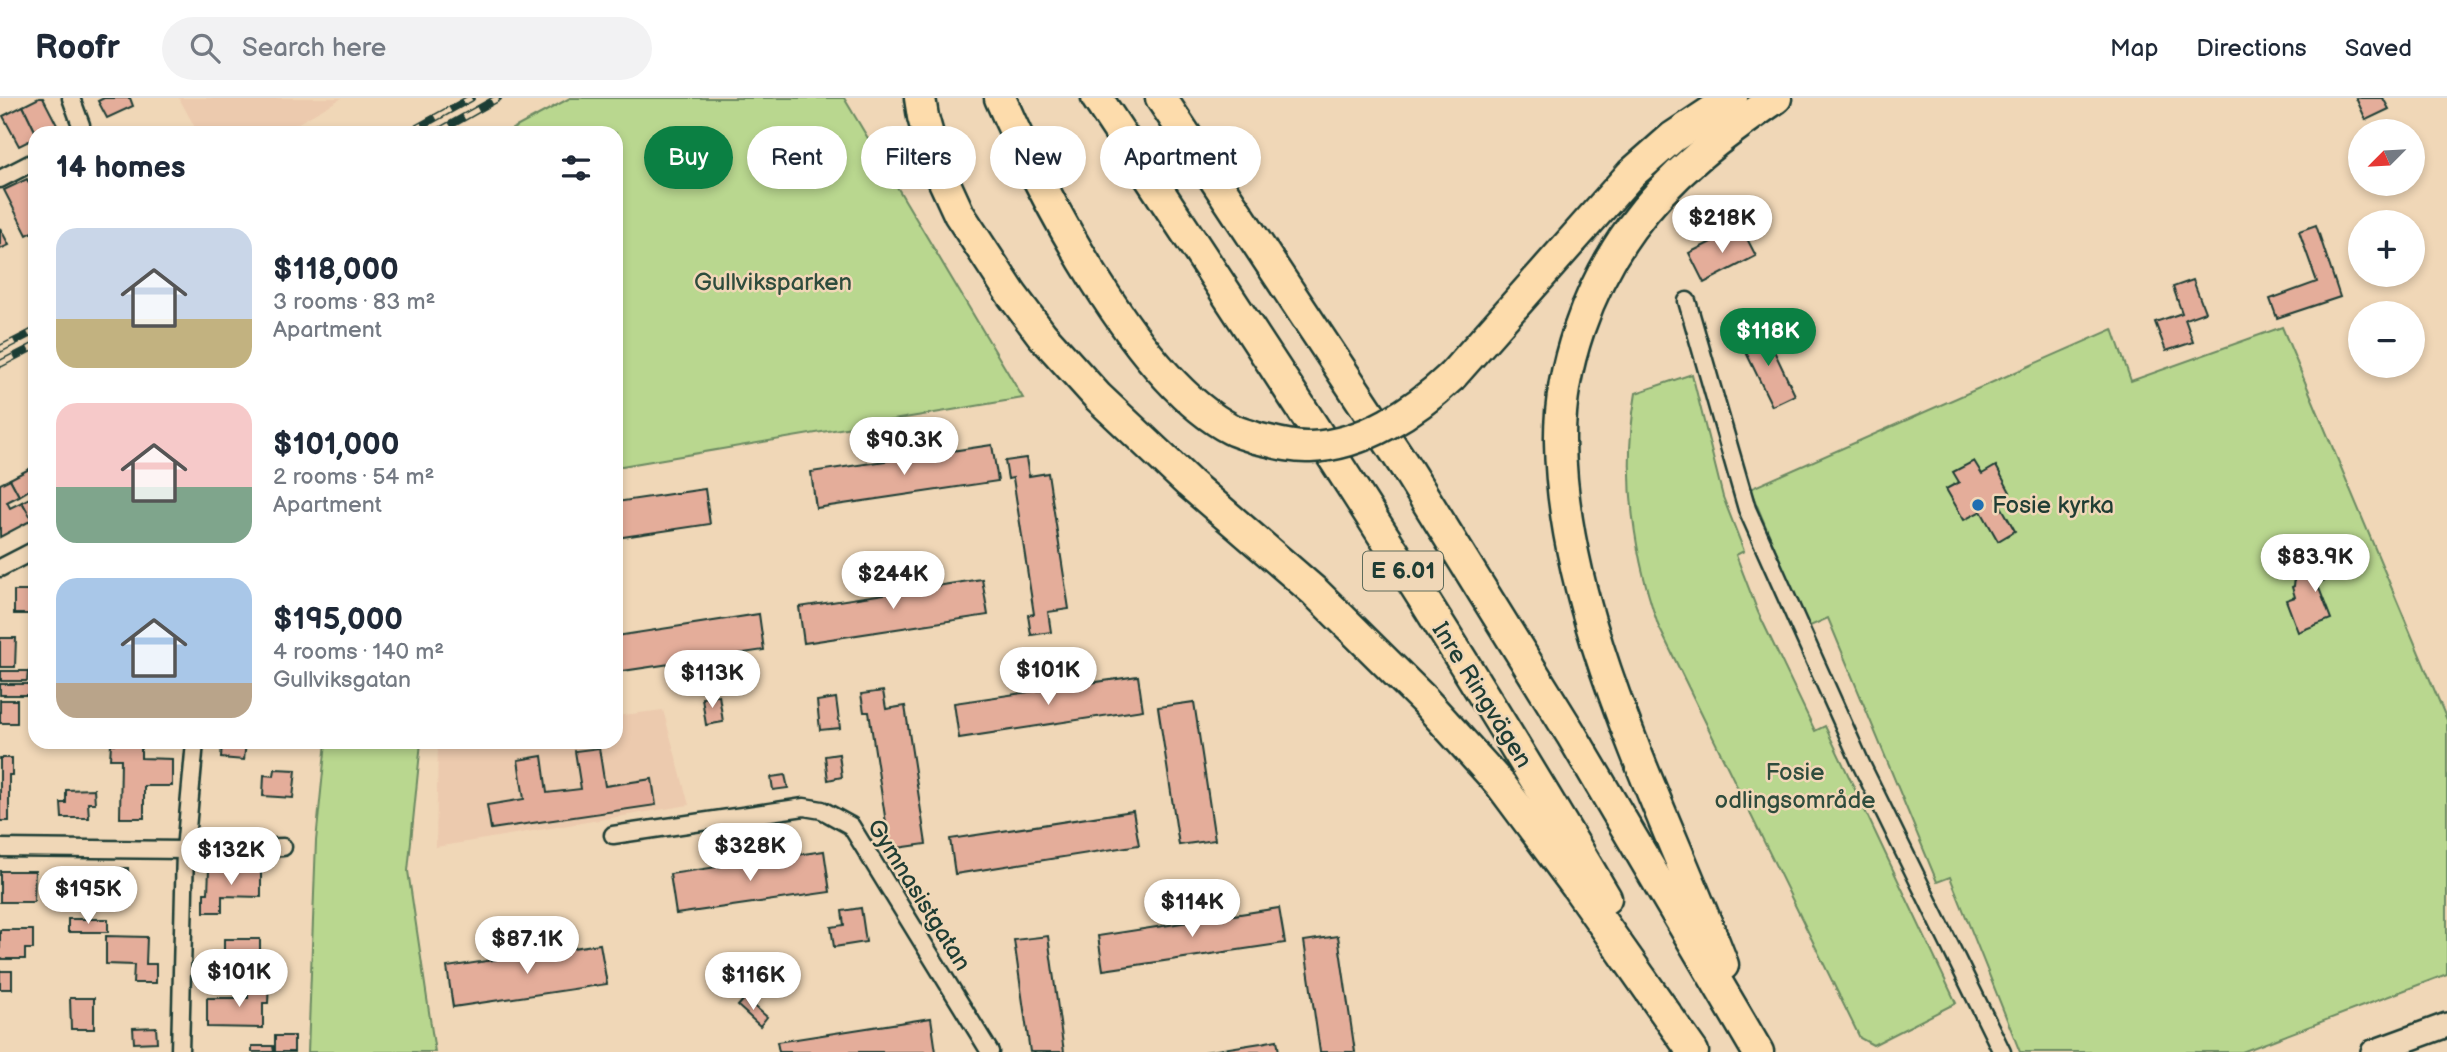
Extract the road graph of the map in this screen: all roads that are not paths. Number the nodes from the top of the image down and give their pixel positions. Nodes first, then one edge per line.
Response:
1 (71, 98) edge
2 (920, 98) edge
3 (1000, 98) edge
4 (1097, 98) edge
5 (1161, 98) edge
6 (1732, 98) edge
7 (1776, 98) edge
8 (81, 126) edge
9 (28, 165) edge
10 (0, 179) edge
11 (1687, 301) dead end
12 (28, 554) edge
13 (0, 568) edge
14 (194, 749) edge
15 (613, 835) dead end
16 (283, 847) dead end
17 (0, 848) edge
18 (186, 850) junction
19 (2447, 1025) edge
20 (1755, 1046) edge
21 (180, 1052) edge
22 (990, 1052) edge
23 (1695, 1052) edge
24 (2002, 1052) edge
25 (2373, 1052) edge

1 - 8 street
2 - 23 highway
3 - 6 highway, bridge
4 - 23 highway, Inre Ringvägen / E 6.01
5 - 20 highway, E 6.01
7 - 20 highway
9 - 10 street
11 - 24 street
12 - 13 street
14 - 18 street
15 - 22 street, Gymnasistgatan
16 - 18 street
17 - 18 street
18 - 21 street
19 - 25 street

